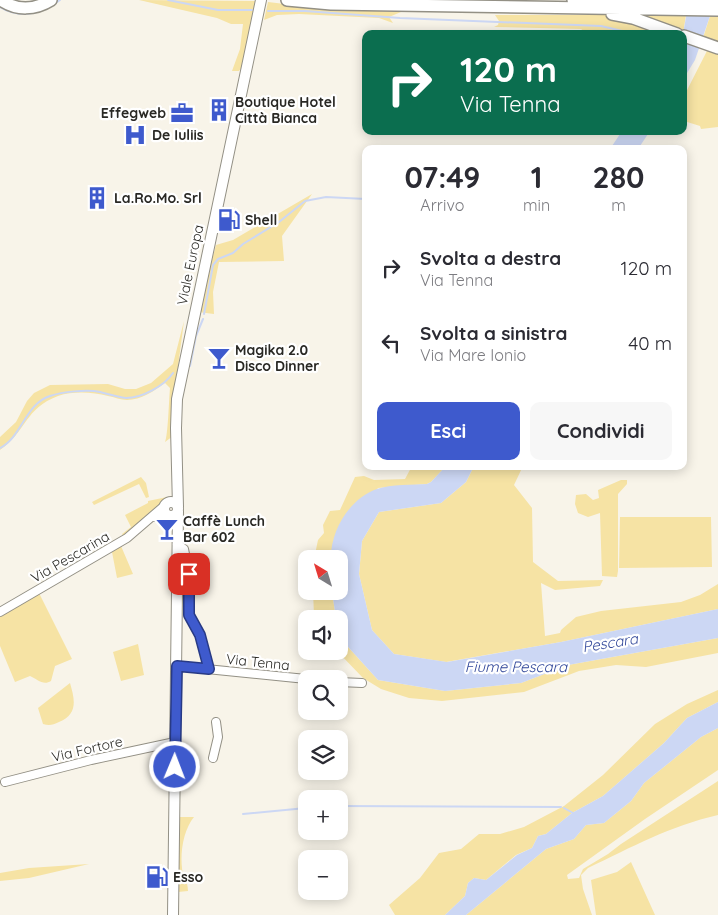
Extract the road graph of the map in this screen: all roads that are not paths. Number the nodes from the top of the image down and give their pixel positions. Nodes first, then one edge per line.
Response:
1 (1, 0) edge
2 (51, 0) edge
3 (261, 0) edge
4 (287, 0) edge
5 (573, 0) edge
6 (718, 2) edge
7 (589, 3) edge
8 (718, 10) edge
9 (667, 30) edge
10 (687, 37) edge
11 (718, 48) edge
12 (170, 510) junction
13 (177, 544) junction
14 (0, 612) edge
15 (177, 666) junction
16 (209, 669) junction
17 (298, 678) edge
18 (348, 682) edge
19 (362, 683) dead end
20 (216, 722) dead end
21 (175, 742) junction
22 (213, 758) dead end
23 (5, 782) dead end
24 (173, 915) edge

1 - 2 highway
3 - 12 main road, Viale Europa
4 - 7 highway
5 - 7 highway
6 - 7 highway
7 - 8 highway
7 - 9 highway
10 - 11 highway
12 - 13 main road
12 - 14 street, Via Pescarina
13 - 15 main road
13 - 16 street
15 - 16 street, Via Tenna
15 - 21 main road
16 - 17 street, Via Tenna
18 - 19 street
20 - 22 street
21 - 23 street, Via Fortore
21 - 24 main road

